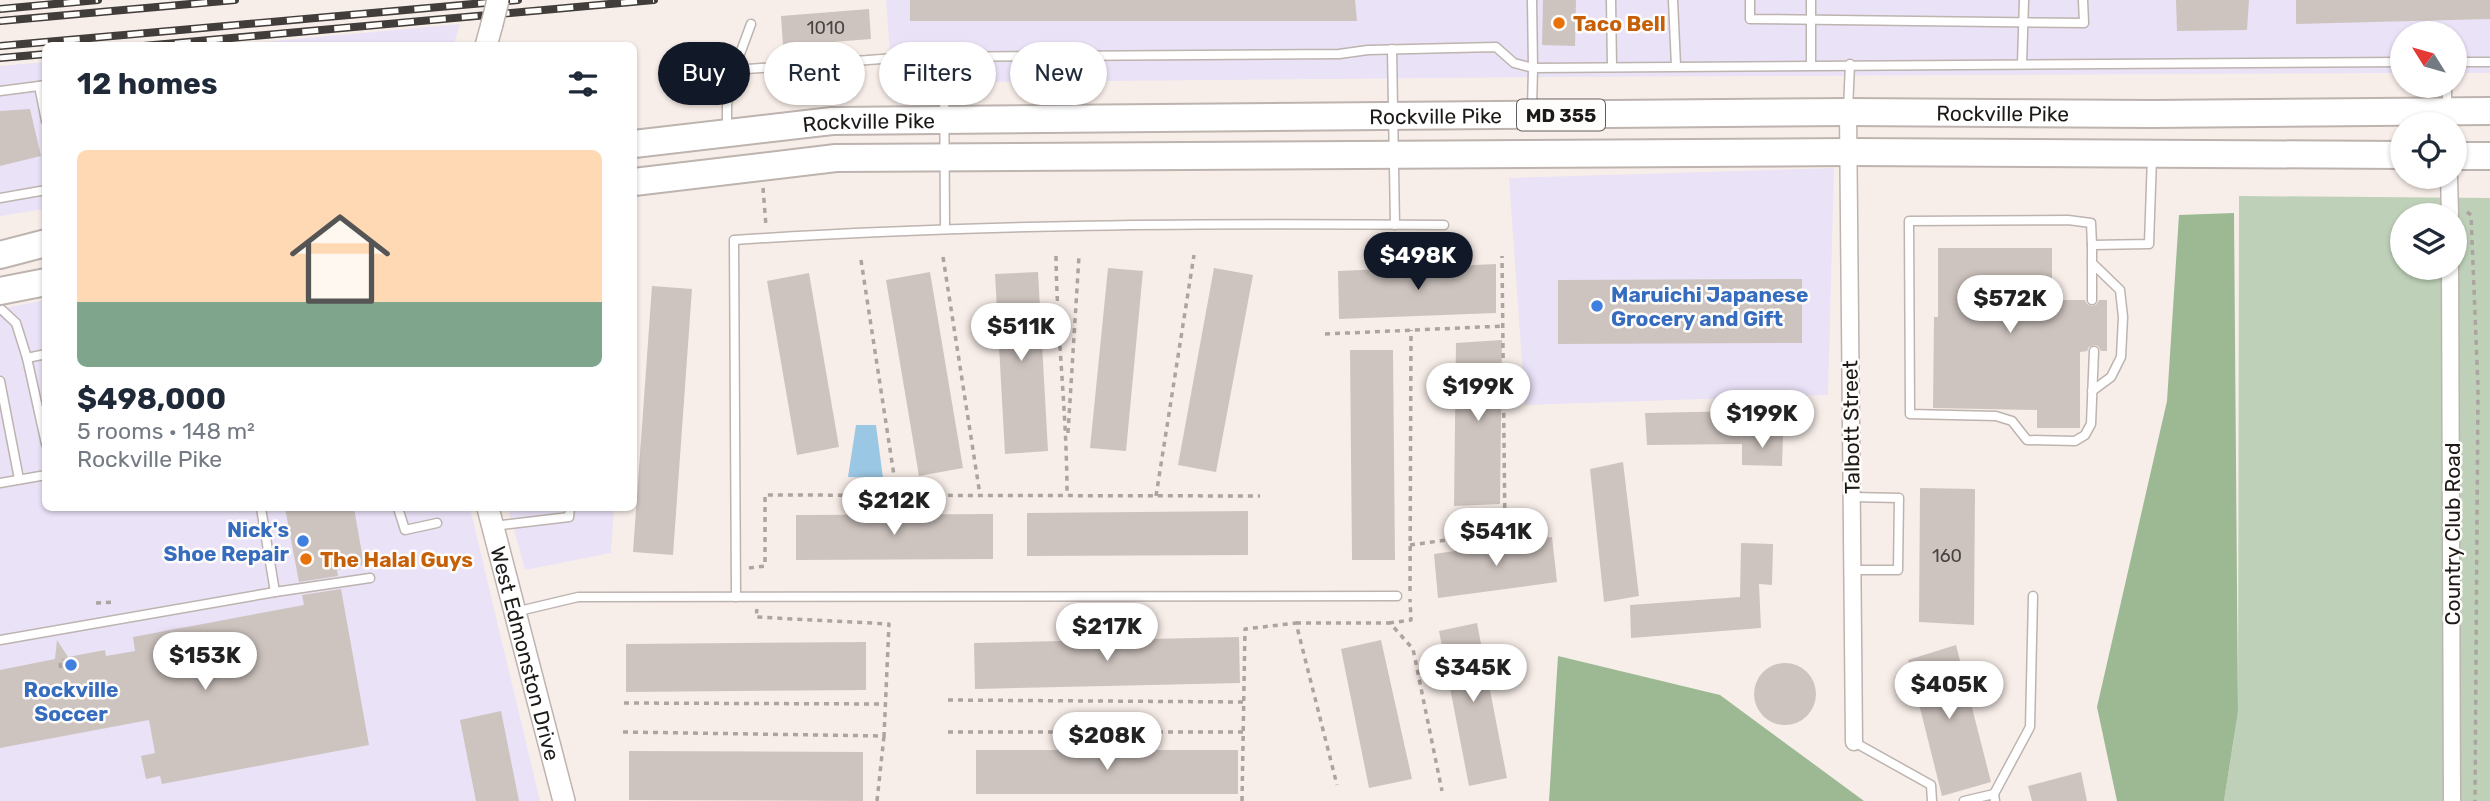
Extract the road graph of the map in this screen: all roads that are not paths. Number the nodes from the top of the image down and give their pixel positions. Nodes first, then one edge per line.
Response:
1 (498, 0) edge
2 (1532, 0) edge
3 (1611, 0) edge
4 (1672, 0) edge
5 (1751, 0) edge
6 (1811, 0) edge
7 (2024, 0) edge
8 (2083, 0) edge
9 (1811, 19) junction
10 (2025, 22) junction
11 (751, 24) dead end
12 (487, 42) edge
13 (744, 42) edge
14 (1392, 49) junction
15 (996, 56) edge
16 (879, 59) edge
17 (2390, 62) edge
18 (2468, 62) edge
19 (2490, 62) edge
20 (2022, 64) junction
21 (1811, 65) junction
22 (1850, 65) junction
23 (1676, 66) junction
24 (1612, 67) junction
25 (1534, 68) junction
26 (750, 70) edge
27 (42, 85) edge
28 (0, 91) edge
29 (727, 105) edge
30 (944, 105) edge
31 (2447, 107) edge
32 (2490, 111) edge
33 (1848, 112) junction
34 (2152, 114) junction
35 (1531, 115) junction
36 (1394, 117) junction
37 (944, 120) junction
38 (727, 133) junction
39 (637, 144) edge
40 (1849, 152) junction
41 (1395, 154) junction
42 (2152, 154) junction
43 (2390, 155) edge
44 (2467, 156) edge
45 (2490, 156) edge
46 (944, 157) junction
47 (637, 182) edge
48 (42, 191) edge
49 (0, 198) edge
50 (1395, 225) junction
51 (1444, 225) dead end
52 (945, 229) junction
53 (42, 244) edge
54 (2092, 246) junction
55 (0, 255) edge
56 (2092, 263) junction
57 (2450, 280) edge
58 (42, 283) edge
59 (1, 297) edge
60 (2092, 300) dead end
61 (2094, 351) dead end
62 (42, 355) edge
63 (27, 358) junction
64 (0, 381) edge
65 (2092, 391) junction
66 (42, 425) edge
67 (42, 476) edge
68 (19, 479) junction
69 (0, 483) edge
70 (1852, 497) junction
71 (262, 511) edge
72 (399, 511) edge
73 (570, 511) edge
74 (490, 517) edge
75 (437, 523) dead end
76 (1853, 570) junction
77 (370, 578) dead end
78 (275, 592) junction
79 (1397, 596) dead end
80 (2033, 596) dead end
81 (736, 597) junction
82 (515, 612) junction
83 (0, 640) edge
84 (1854, 742) joint
85 (1995, 798) edge
86 (564, 801) edge
87 (1932, 801) edge
88 (1964, 801) edge
89 (2452, 801) edge

1 - 12 street, bridge
2 - 25 lane
3 - 24 lane
4 - 23 lane
5 - 9 lane
6 - 9 lane
7 - 10 lane
8 - 10 lane
9 - 10 lane
9 - 21 lane
10 - 20 lane
11 - 13 lane
14 - 15 lane
14 - 25 lane
14 - 36 lane
16 - 26 lane
17 - 20 lane
18 - 19 lane
20 - 22 lane
21 - 22 lane
21 - 23 lane
22 - 33 lane
23 - 24 lane
24 - 25 lane
25 - 35 lane
27 - 28 lane
29 - 38 lane
30 - 37 lane
31 - 32 main road, Rockville Pike / MD 355
31 - 34 main road, Rockville Pike / MD 355
33 - 34 main road, Rockville Pike / MD 355
33 - 35 main road, Rockville Pike / MD 355
33 - 40 street, Talbott Street
34 - 42 main road
35 - 36 main road, Rockville Pike / MD 355
36 - 37 main road, Rockville Pike / MD 355
36 - 41 lane
37 - 38 main road, Rockville Pike / MD 355
37 - 46 lane
38 - 39 main road, Rockville Pike / MD 355
40 - 41 main road, Rockville Pike / MD 355
40 - 42 main road, Rockville Pike / MD 355
40 - 70 street, Talbott Street
41 - 46 main road, Rockville Pike / MD 355
41 - 50 lane
42 - 43 main road, Rockville Pike / MD 355
42 - 54 lane
44 - 45 main road
46 - 47 main road, Rockville Pike / MD 355
46 - 52 lane
48 - 49 lane
50 - 51 lane
50 - 52 lane
52 - 81 lane
53 - 55 main road
54 - 56 lane
54 - 65 lane
56 - 60 lane
56 - 65 lane
57 - 89 street, Country Club Road
58 - 59 main road
59 - 63 lane
61 - 65 lane
62 - 63 lane
63 - 66 lane
64 - 68 lane
67 - 68 lane
68 - 69 lane
70 - 76 street, Talbott Street
70 - 76 lane
71 - 78 lane
72 - 75 lane
73 - 74 lane
74 - 82 street, West Edmonston Drive
76 - 84 street, Talbott Street
77 - 78 lane
78 - 83 lane
79 - 81 lane
80 - 85 lane
81 - 82 lane
82 - 86 street, West Edmonston Drive
84 - 87 lane
85 - 88 lane

